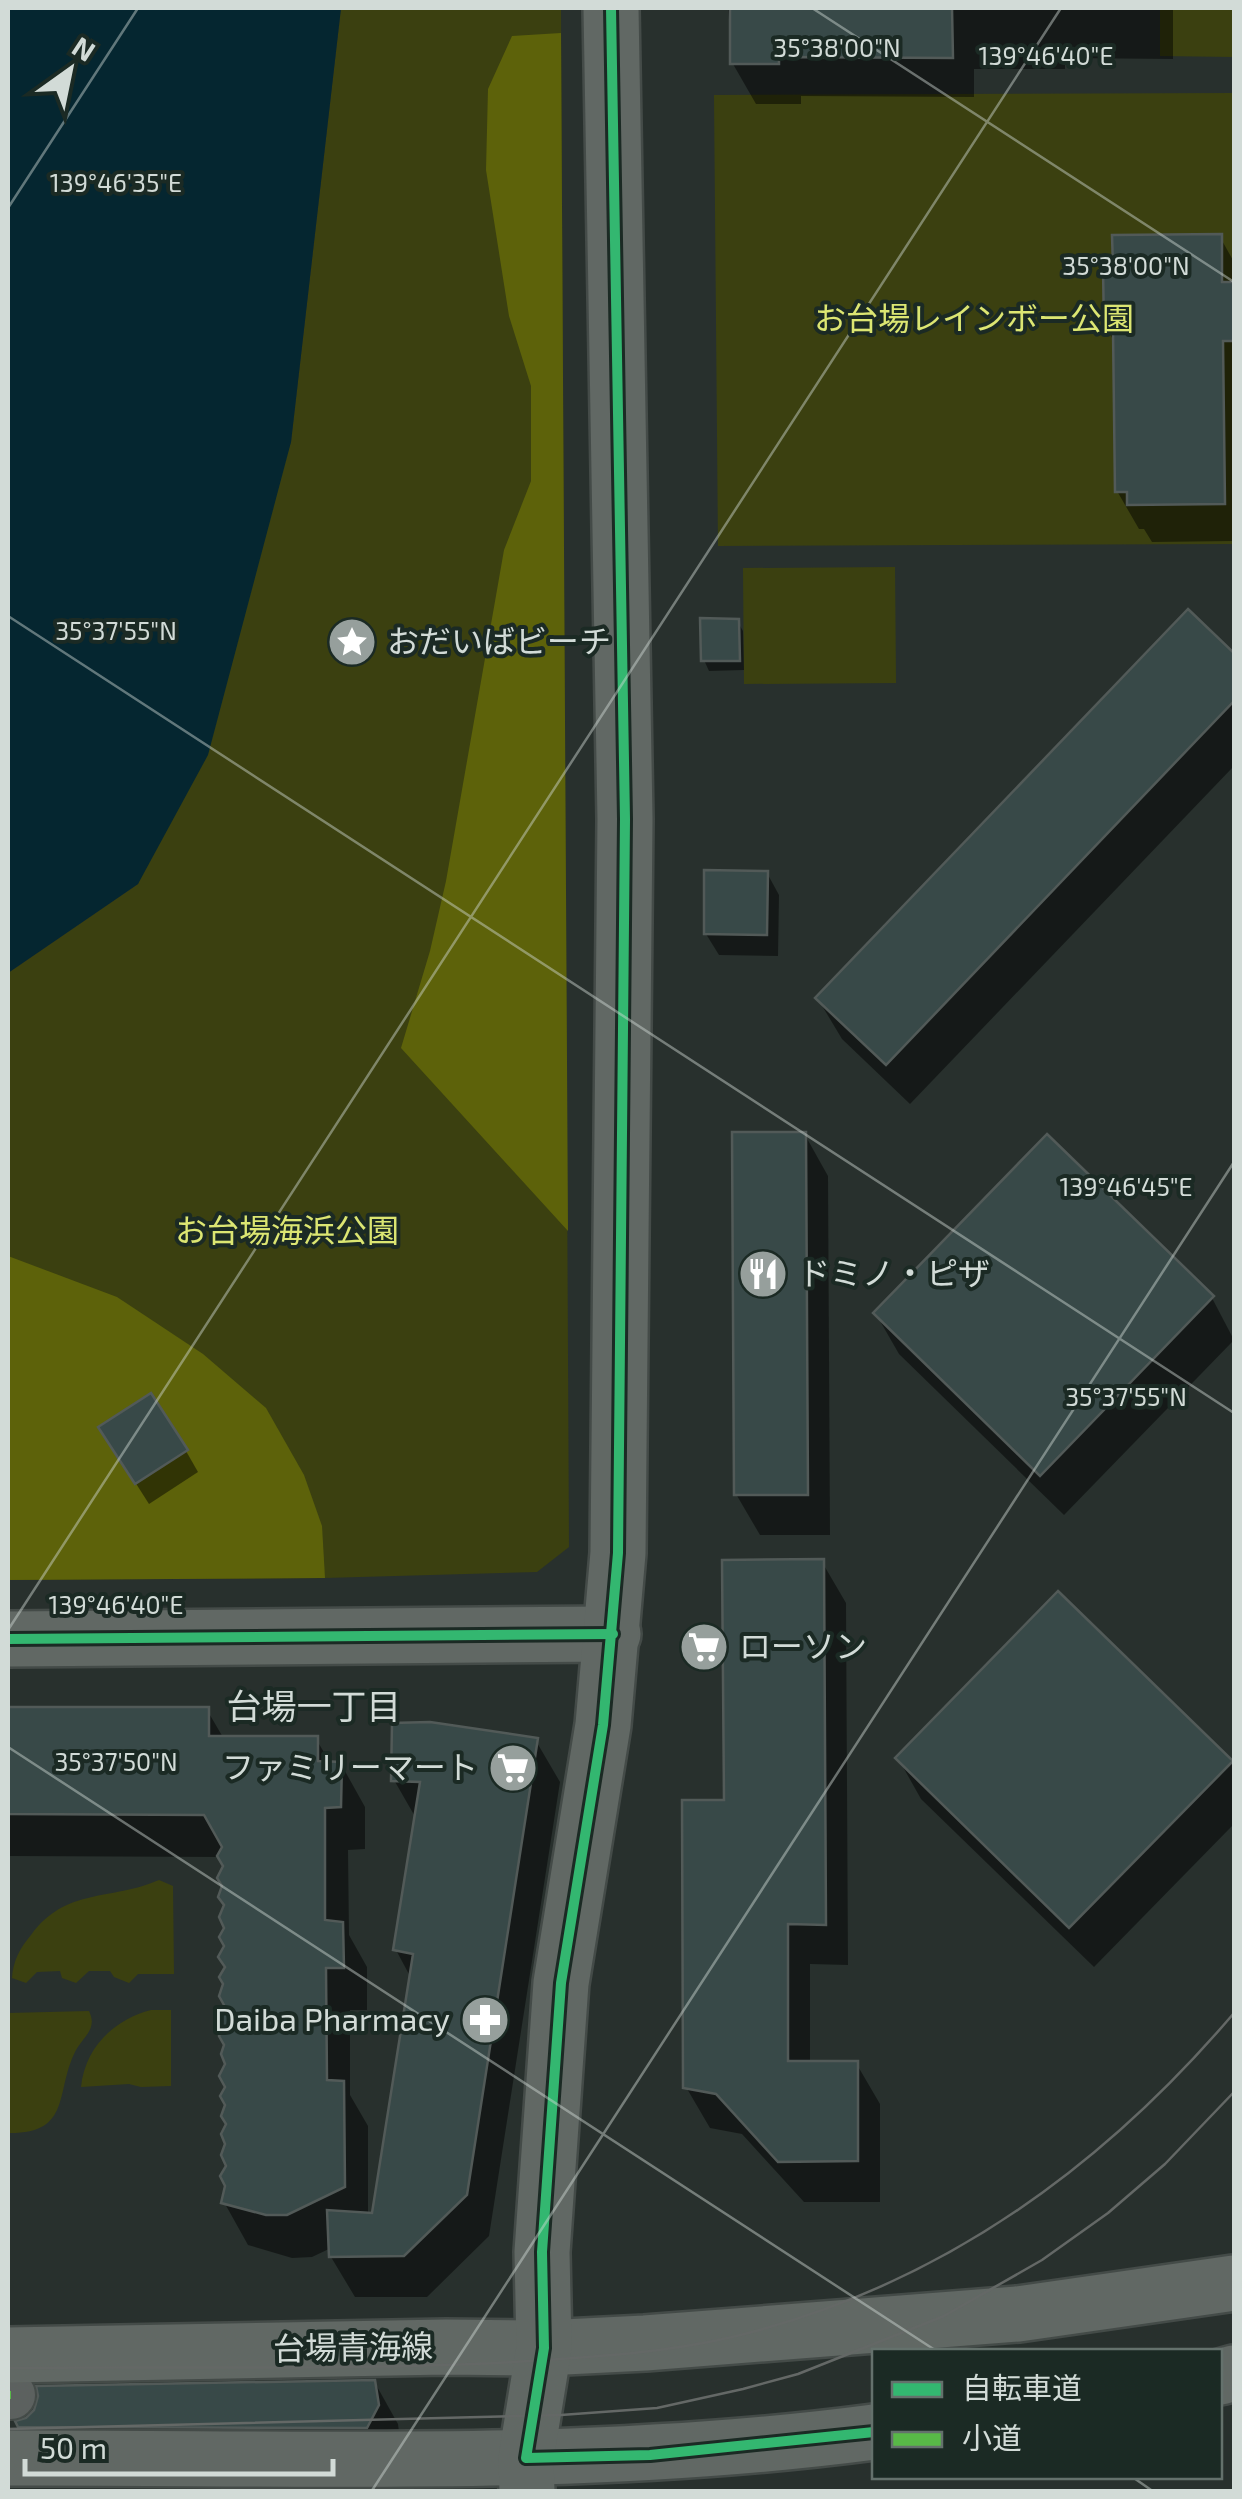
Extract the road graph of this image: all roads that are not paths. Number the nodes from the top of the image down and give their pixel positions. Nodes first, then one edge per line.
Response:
1 (611, 8) edge
2 (613, 1634) junction
3 (8, 1639) edge
4 (1234, 2283) edge
5 (544, 2348) junction
6 (8, 2382) edge
7 (872, 2432) edge
8 (8, 2458) edge
9 (593, 2474) edge
10 (526, 2475) edge

1 - 2 street
2 - 3 street
2 - 5 street
4 - 5 street, 台場青海線
5 - 6 street, 台場青海線
5 - 9 street
5 - 10 street
7 - 9 street
8 - 10 street
9 - 10 street

